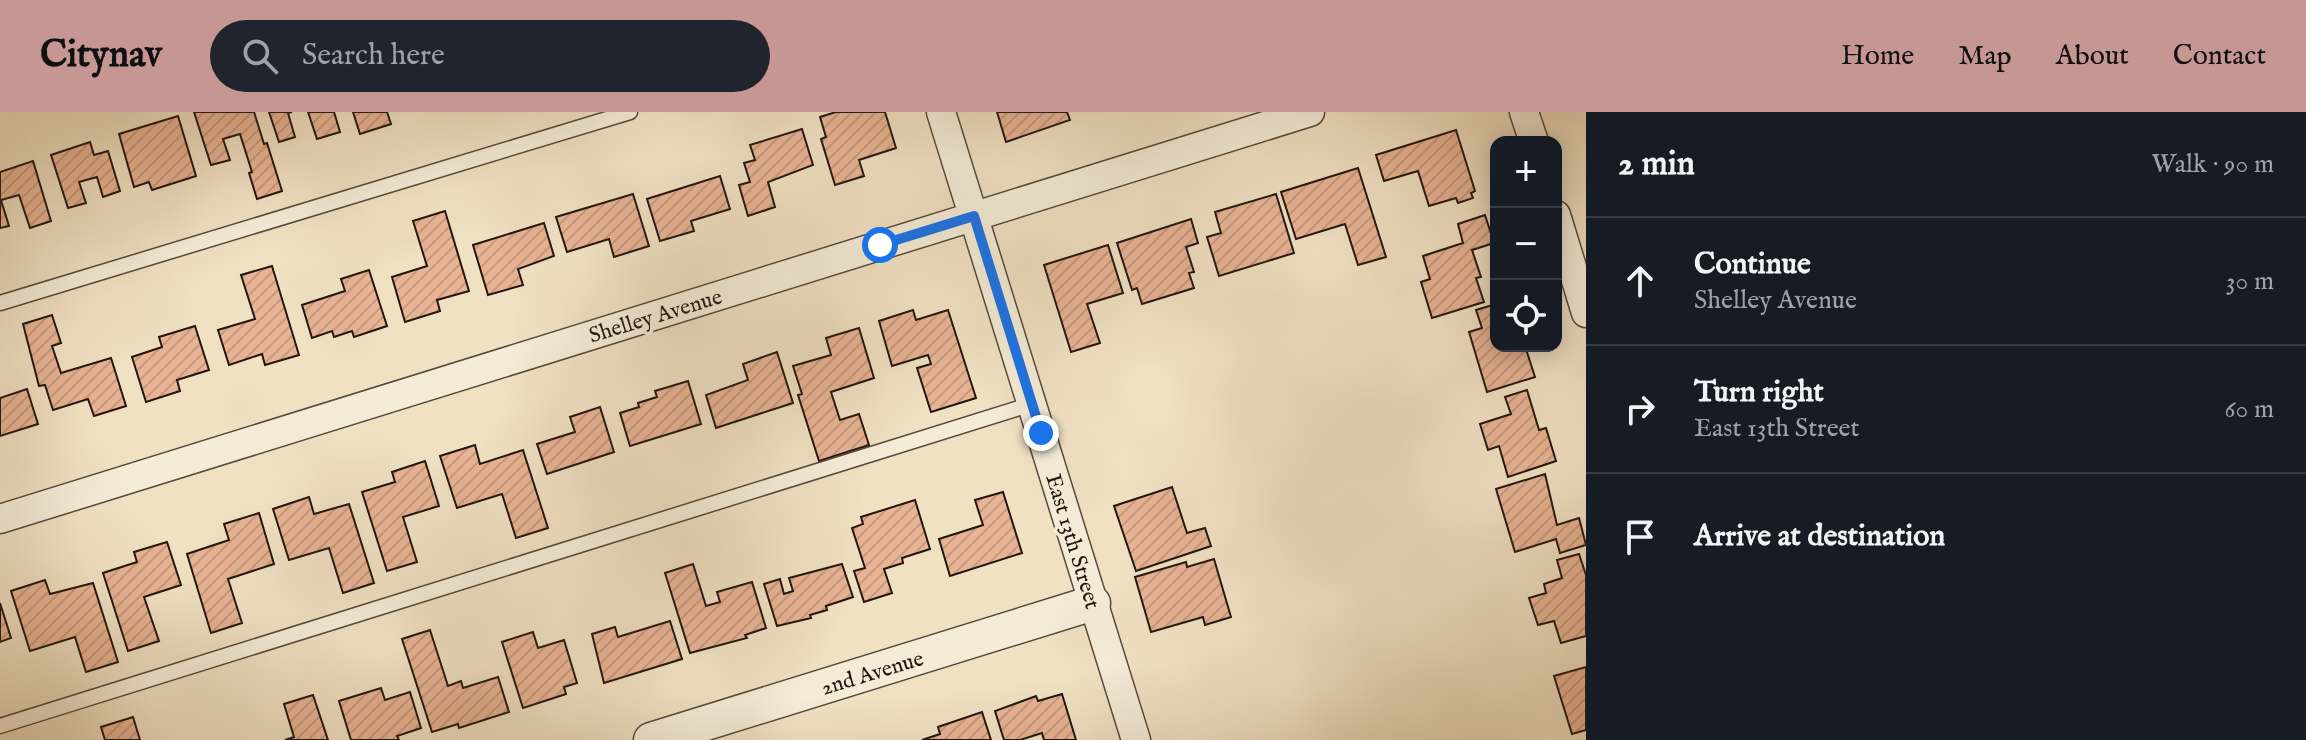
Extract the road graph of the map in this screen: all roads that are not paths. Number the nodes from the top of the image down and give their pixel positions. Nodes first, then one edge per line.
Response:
1 (630, 112) edge
2 (941, 112) edge
3 (1310, 112) edge
4 (1524, 112) edge
5 (1532, 136) edge
6 (974, 216) junction
7 (1562, 235) edge
8 (0, 303) edge
9 (1586, 313) edge
10 (1032, 404) junction
11 (0, 519) edge
12 (1093, 603) junction
13 (0, 726) edge
14 (651, 740) edge
15 (1136, 740) edge

1 - 8 lane
2 - 6 street, East 13th Street
3 - 6 street, Shelley Avenue
4 - 5 street
6 - 10 street, East 13th Street
6 - 11 street, Shelley Avenue
7 - 9 street
10 - 12 street, East 13th Street
10 - 13 lane
12 - 14 street, 2nd Avenue
12 - 15 street, East 13th Street

